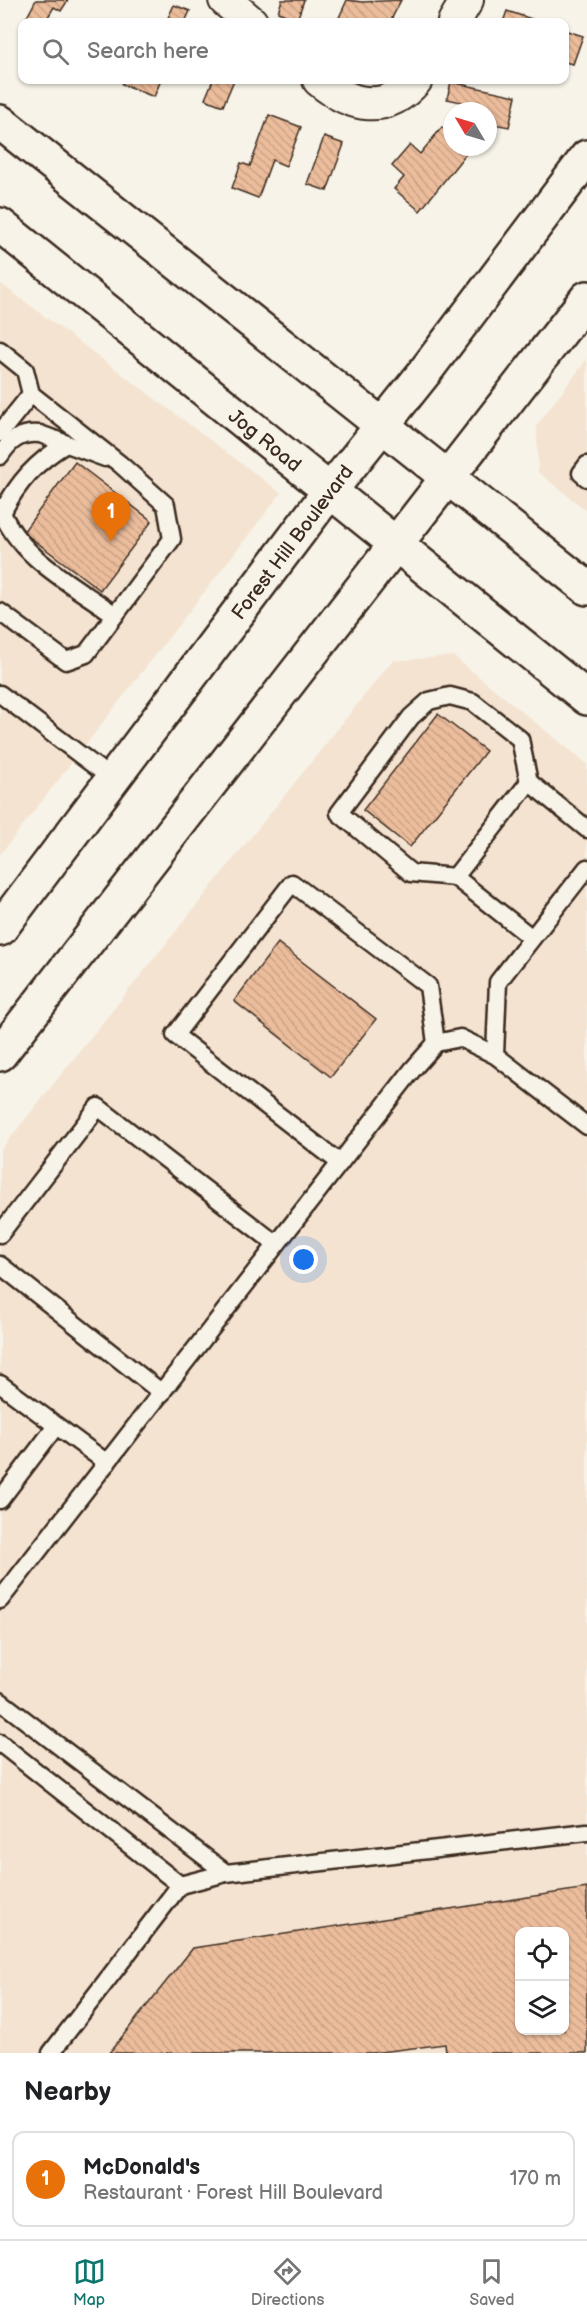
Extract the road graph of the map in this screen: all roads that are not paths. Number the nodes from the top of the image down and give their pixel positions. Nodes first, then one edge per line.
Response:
1 (225, 0) edge
2 (467, 0) edge
3 (246, 18) edge
4 (456, 18) edge
5 (325, 84) edge
6 (412, 84) edge
7 (0, 122) edge
8 (587, 157) edge
9 (0, 225) edge
10 (587, 298) edge
11 (0, 350) edge
12 (31, 394) junction
13 (382, 426) junction
14 (0, 433) edge
15 (66, 444) junction
16 (0, 456) edge
17 (120, 464) junction
18 (587, 465) edge
19 (449, 478) junction
20 (587, 478) edge
21 (329, 492) junction
22 (1, 510) edge
23 (396, 544) junction
24 (587, 588) edge
25 (0, 612) edge
26 (115, 615) junction
27 (0, 694) edge
28 (587, 698) edge
29 (112, 779) junction
30 (529, 782) junction
31 (587, 829) edge
32 (587, 868) edge
33 (455, 877) junction
34 (0, 928) edge
35 (532, 938) junction
36 (436, 1043) junction
37 (0, 1054) edge
38 (495, 1055) junction
39 (587, 1125) edge
40 (340, 1162) junction
41 (0, 1234) edge
42 (276, 1244) junction
43 (0, 1265) edge
44 (0, 1384) edge
45 (162, 1393) junction
46 (56, 1426) junction
47 (107, 1463) junction
48 (0, 1500) edge
49 (0, 1600) edge
50 (0, 1701) edge
51 (0, 1743) edge
52 (587, 1832) edge
53 (226, 1873) junction
54 (180, 1885) junction
55 (51, 2053) edge

1 - 3 street
2 - 4 street
5 - 6 street
7 - 13 main road
8 - 13 main road, Forest Hill Boulevard
9 - 21 main road, Jog Road
10 - 19 main road
11 - 12 lane
12 - 14 lane
12 - 17 lane
13 - 19 main road
13 - 21 main road, Forest Hill Boulevard
15 - 16 lane
15 - 17 lane
15 - 22 lane
17 - 26 lane
18 - 20 lane
19 - 23 main road
19 - 24 main road
21 - 23 main road, Jog Road
21 - 29 main road, Forest Hill Boulevard
22 - 26 lane
23 - 28 main road, Jog Road
23 - 37 main road
25 - 26 lane
27 - 29 lane
29 - 34 main road, Forest Hill Boulevard
30 - 31 lane
30 - 33 lane
30 - 33 lane
32 - 35 lane
33 - 35 lane
35 - 38 lane
36 - 38 lane
36 - 40 lane
36 - 40 lane
38 - 39 lane
40 - 42 lane
41 - 42 lane
42 - 45 lane
43 - 45 lane
44 - 46 lane
45 - 47 lane
46 - 47 lane
46 - 48 lane
47 - 49 lane
50 - 53 lane
51 - 54 lane
52 - 53 lane
53 - 54 lane
54 - 55 lane

